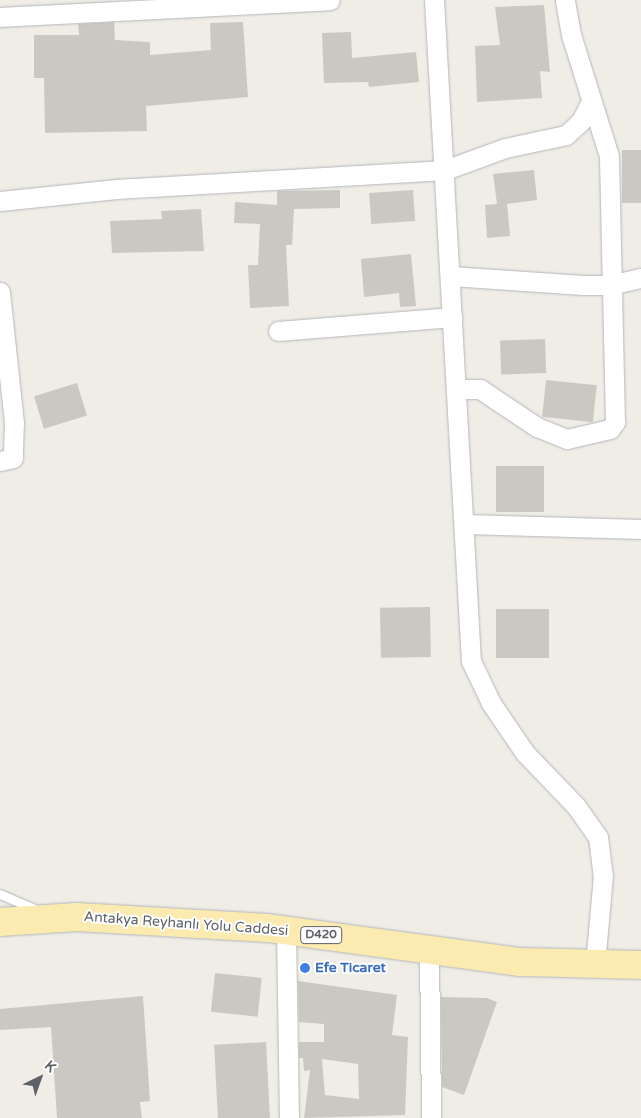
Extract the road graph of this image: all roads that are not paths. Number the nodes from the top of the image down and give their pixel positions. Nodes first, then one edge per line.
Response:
1 (330, 0) edge
2 (434, 0) edge
3 (565, 0) edge
4 (0, 17) edge
5 (590, 103) junction
6 (445, 170) junction
7 (0, 201) edge
8 (451, 276) junction
9 (641, 278) edge
10 (610, 285) junction
11 (0, 292) edge
12 (452, 317) junction
13 (278, 331) dead end
14 (456, 389) junction
15 (0, 461) edge
16 (465, 524) junction
17 (641, 529) edge
18 (0, 894) edge
19 (50, 916) junction
20 (0, 922) edge
21 (286, 930) junction
22 (429, 949) junction
23 (595, 964) junction
24 (641, 965) edge
25 (289, 1118) edge
26 (431, 1118) edge

1 - 4 street
2 - 6 street
3 - 5 street
5 - 6 street
5 - 10 street
6 - 7 street
6 - 8 street
8 - 10 street
8 - 12 street
9 - 10 street
10 - 14 street
11 - 15 street
12 - 13 street
12 - 14 street
14 - 16 street
16 - 17 street
16 - 23 street
18 - 19 lane
19 - 20 main road, Antakya Reyhanlı Yolu Caddesi / D420
19 - 21 main road, Antakya Reyhanlı Yolu Caddesi / D420
21 - 22 main road, Antakya Reyhanlı Yolu Caddesi / D420
21 - 25 street
22 - 23 main road, Antakya Reyhanlı Yolu Caddesi / D420
22 - 26 street
23 - 24 main road, Antakya Reyhanlı Yolu Caddesi / D420

